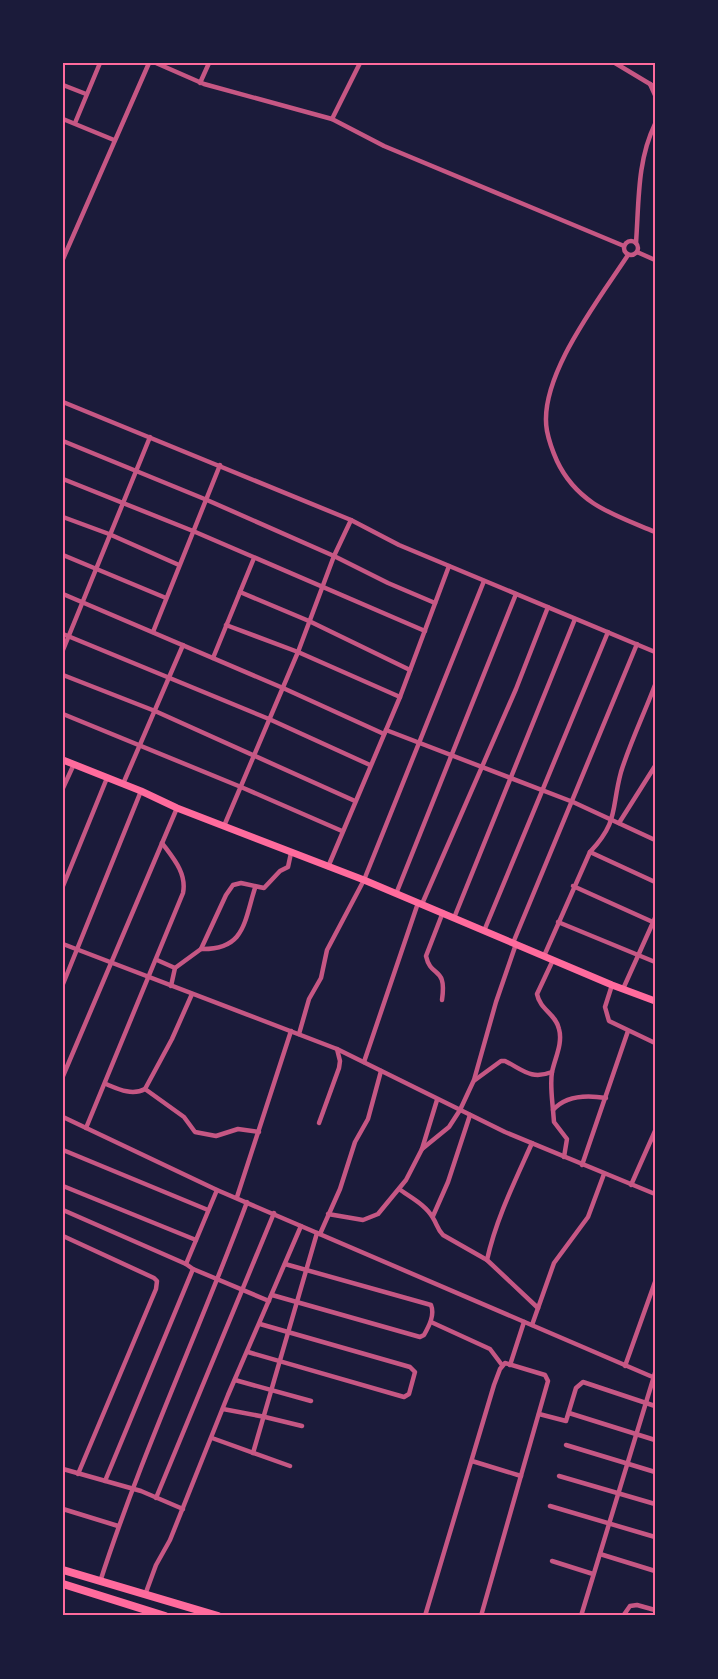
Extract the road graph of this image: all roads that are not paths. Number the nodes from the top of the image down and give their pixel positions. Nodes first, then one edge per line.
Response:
1 (100, 63) edge
2 (149, 63) edge
3 (156, 63) edge
4 (209, 63) edge
5 (360, 63) edge
6 (615, 63) edge
7 (200, 83) junction
8 (63, 86) edge
9 (653, 86) edge
10 (86, 94) junction
11 (655, 95) edge
12 (63, 119) edge
13 (332, 119) junction
14 (75, 123) junction
15 (655, 124) edge
16 (114, 140) junction
17 (636, 243) junction
18 (624, 246) junction
19 (637, 252) junction
20 (64, 254) edge
21 (628, 255) junction
22 (655, 260) edge
23 (63, 402) edge
24 (150, 437) junction
25 (63, 441) edge
26 (220, 465) junction
27 (136, 472) junction
28 (63, 479) edge
29 (207, 500) junction
30 (123, 503) junction
31 (63, 517) edge
32 (351, 520) junction
33 (193, 531) junction
34 (655, 532) edge
35 (110, 534) junction
36 (63, 555) edge
37 (334, 556) junction
38 (254, 558) junction
39 (179, 565) junction
40 (449, 566) junction
41 (96, 569) junction
42 (484, 581) junction
43 (322, 585) junction
44 (240, 592) junction
45 (63, 594) edge
46 (516, 594) junction
47 (166, 598) junction
48 (83, 602) junction
49 (435, 603) junction
50 (548, 607) junction
51 (575, 619) junction
52 (309, 621) junction
53 (226, 625) junction
54 (426, 631) junction
55 (153, 632) junction
56 (608, 632) junction
57 (66, 635) edge
58 (637, 644) junction
59 (183, 645) junction
60 (63, 650) edge
61 (298, 652) junction
62 (655, 652) edge
63 (213, 658) junction
64 (410, 670) junction
65 (63, 675) edge
66 (170, 678) junction
67 (655, 685) edge
68 (283, 688) junction
69 (400, 697) junction
70 (155, 711) junction
71 (63, 714) edge
72 (269, 719) junction
73 (385, 732) junction
74 (418, 742) junction
75 (141, 746) junction
76 (253, 755) junction
77 (452, 756) junction
78 (63, 760) edge
79 (74, 764) junction
80 (370, 765) junction
81 (655, 766) edge
82 (482, 767) junction
83 (106, 778) junction
84 (512, 779) junction
85 (123, 784) junction
86 (241, 787) junction
87 (63, 788) edge
88 (141, 791) junction
89 (542, 791) junction
90 (356, 801) junction
91 (573, 802) junction
92 (177, 808) junction
93 (612, 820) junction
94 (619, 823) junction
95 (224, 826) junction
96 (342, 831) junction
97 (655, 840) edge
98 (162, 843) junction
99 (590, 852) junction
100 (291, 853) junction
101 (328, 867) junction
102 (364, 880) junction
103 (655, 882) edge
104 (63, 886) edge
105 (573, 886) junction
106 (255, 888) junction
107 (396, 894) junction
108 (420, 903) junction
109 (443, 912) junction
110 (454, 918) junction
111 (654, 921) edge
112 (558, 922) junction
113 (484, 931) junction
114 (515, 943) junction
115 (63, 944) edge
116 (76, 949) junction
117 (201, 949) junction
118 (638, 955) junction
119 (544, 956) junction
120 (157, 960) junction
121 (553, 960) junction
122 (110, 962) junction
123 (655, 962) edge
124 (175, 968) junction
125 (149, 977) junction
126 (63, 984) edge
127 (612, 985) junction
128 (171, 986) junction
129 (623, 989) junction
130 (192, 994) junction
131 (441, 1000) dead end
132 (655, 1001) edge
133 (291, 1031) junction
134 (628, 1031) junction
135 (299, 1034) junction
136 (655, 1043) edge
137 (337, 1048) junction
138 (364, 1062) junction
139 (381, 1071) junction
140 (552, 1072) junction
141 (63, 1076) edge
142 (474, 1080) junction
143 (106, 1084) junction
144 (145, 1089) junction
145 (606, 1098) junction
146 (437, 1100) junction
147 (460, 1110) junction
148 (553, 1110) junction
149 (470, 1115) junction
150 (63, 1118) edge
151 (319, 1123) dead end
152 (86, 1128) junction
153 (655, 1131) edge
154 (260, 1132) junction
155 (532, 1143) junction
156 (63, 1149) edge
157 (422, 1149) junction
158 (564, 1157) junction
159 (582, 1165) junction
160 (604, 1174) junction
161 (631, 1185) junction
162 (63, 1186) edge
163 (399, 1189) junction
164 (217, 1190) junction
165 (655, 1194) edge
166 (237, 1197) junction
167 (247, 1202) junction
168 (63, 1210) edge
169 (208, 1210) junction
170 (274, 1214) junction
171 (328, 1214) junction
172 (433, 1216) junction
173 (301, 1226) junction
174 (318, 1234) junction
175 (63, 1236) edge
176 (196, 1240) junction
177 (487, 1260) junction
178 (186, 1264) junction
179 (285, 1264) junction
180 (194, 1269) junction
181 (306, 1271) junction
182 (218, 1279) junction
183 (655, 1282) edge
184 (243, 1289) junction
185 (270, 1298) junction
186 (297, 1304) junction
187 (538, 1308) junction
188 (431, 1322) junction
189 (524, 1323) junction
190 (260, 1324) junction
191 (532, 1325) junction
192 (288, 1332) junction
193 (248, 1352) junction
194 (281, 1361) junction
195 (502, 1365) junction
196 (510, 1365) junction
197 (625, 1366) junction
198 (655, 1376) edge
199 (235, 1380) junction
200 (272, 1391) junction
201 (311, 1401) dead end
202 (646, 1404) junction
203 (655, 1406) edge
204 (223, 1409) junction
205 (569, 1413) junction
206 (539, 1414) junction
207 (264, 1417) junction
208 (302, 1426) dead end
209 (637, 1434) junction
210 (212, 1438) junction
211 (655, 1440) edge
212 (566, 1445) dead end
213 (253, 1453) junction
214 (472, 1461) junction
215 (628, 1463) junction
216 (290, 1466) dead end
217 (63, 1469) edge
218 (655, 1472) edge
219 (78, 1474) junction
220 (521, 1476) junction
221 (559, 1476) dead end
222 (105, 1481) junction
223 (132, 1489) junction
224 (619, 1493) junction
225 (156, 1498) junction
226 (655, 1504) edge
227 (550, 1506) dead end
228 (63, 1509) edge
229 (183, 1509) junction
230 (610, 1522) junction
231 (118, 1526) junction
232 (655, 1537) edge
233 (600, 1554) junction
234 (552, 1561) dead end
235 (63, 1570) edge
236 (655, 1571) edge
237 (593, 1574) junction
238 (100, 1582) junction
239 (63, 1584) edge
240 (145, 1595) junction
241 (655, 1610) edge
242 (165, 1616) edge
243 (218, 1616) edge
244 (425, 1616) edge
245 (481, 1616) edge
246 (581, 1616) edge
247 (623, 1616) edge

1 - 10 street
2 - 16 street
3 - 7 street
4 - 7 street
5 - 13 street
6 - 9 street
7 - 13 street
8 - 10 street
9 - 11 street
10 - 14 street
12 - 14 street
13 - 18 street
14 - 16 street
15 - 17 street
16 - 20 street
17 - 18 street
17 - 19 street
18 - 21 street
19 - 21 street
19 - 22 street
21 - 34 street
23 - 24 street
24 - 26 street
24 - 27 street
25 - 27 street
26 - 29 street
26 - 32 street
27 - 29 street
27 - 30 street
28 - 30 street
29 - 33 street
29 - 37 street
30 - 33 street
30 - 35 street
31 - 35 street
32 - 37 street
32 - 40 street
33 - 38 street
33 - 39 street
35 - 39 street
35 - 41 street
36 - 41 street
37 - 43 street
37 - 49 street
38 - 43 street
38 - 44 street
39 - 47 street
40 - 42 street
40 - 49 street
41 - 47 street
41 - 48 street
42 - 46 street
42 - 74 street
43 - 52 street
43 - 54 street
44 - 52 street
44 - 53 street
45 - 48 street
46 - 50 street
46 - 77 street
47 - 55 street
48 - 55 street
48 - 57 street
49 - 54 street
50 - 51 street
50 - 82 street
51 - 56 street
51 - 84 street
52 - 61 street
52 - 64 street
53 - 61 street
53 - 63 street
54 - 64 street
55 - 59 street
56 - 58 street
56 - 89 street
57 - 60 street
57 - 66 street
58 - 62 street
58 - 91 street
59 - 63 street
59 - 66 street
61 - 68 street
61 - 69 street
63 - 68 street
64 - 69 street
65 - 70 street
66 - 70 street
66 - 72 street
67 - 93 street
68 - 72 street
68 - 73 street
69 - 73 street
70 - 75 street
70 - 76 street
71 - 75 street
72 - 76 street
72 - 80 street
73 - 74 street
73 - 80 street
74 - 77 street
74 - 102 street
75 - 85 street
75 - 86 street
76 - 86 street
76 - 90 street
77 - 82 street
77 - 107 street
78 - 79 main road
79 - 83 main road
79 - 87 street
80 - 90 street
81 - 94 street
82 - 84 street
82 - 108 street
83 - 85 main road
83 - 104 street
84 - 89 street
84 - 110 street
85 - 88 main road
86 - 95 street
86 - 96 street
88 - 92 main road
88 - 116 street
89 - 91 street
89 - 113 street
90 - 96 street
91 - 93 street
91 - 114 street
92 - 95 main road
92 - 98 street
93 - 94 street
93 - 99 street
94 - 97 street
95 - 100 main road
96 - 101 street
98 - 120 street
98 - 122 street
99 - 103 street
99 - 105 street
100 - 101 main road
100 - 106 street
101 - 102 main road
102 - 107 main road
102 - 135 street
105 - 111 street
105 - 112 street
106 - 117 street
106 - 117 street
107 - 108 main road
108 - 109 main road
108 - 138 street
109 - 110 main road
109 - 131 street
110 - 113 main road
111 - 118 street
112 - 118 street
112 - 119 street
113 - 114 main road
114 - 119 main road
114 - 142 street
115 - 116 street
116 - 122 street
116 - 126 street
117 - 124 street
118 - 123 street
118 - 129 street
119 - 121 main road
120 - 124 street
120 - 125 street
121 - 127 main road
121 - 140 street
122 - 125 street
122 - 141 street
124 - 128 street
125 - 128 street
125 - 143 street
127 - 129 main road
127 - 134 street
128 - 130 street
129 - 132 main road
130 - 133 street
130 - 144 street
133 - 135 street
133 - 154 street
134 - 136 street
134 - 145 street
135 - 137 street
137 - 138 street
137 - 151 street
138 - 139 street
139 - 146 street
139 - 171 street
140 - 142 street
140 - 148 street
142 - 147 street
143 - 144 street
143 - 152 street
144 - 154 street
145 - 148 street
145 - 159 street
146 - 147 street
146 - 157 street
147 - 149 street
147 - 157 street
148 - 158 street
149 - 155 street
149 - 172 street
150 - 152 street
152 - 164 street
153 - 161 street
154 - 166 street
155 - 158 street
155 - 177 street
156 - 169 street
157 - 163 street
158 - 159 street
159 - 160 street
160 - 161 street
160 - 187 street
161 - 165 street
162 - 176 street
163 - 171 street
163 - 172 street
164 - 166 street
164 - 169 street
166 - 167 street
167 - 170 street
167 - 182 street
168 - 178 street
169 - 176 street
170 - 173 street
170 - 184 street
171 - 174 street
172 - 177 street
173 - 174 street
173 - 179 street
174 - 181 street
174 - 189 street
175 - 219 street
176 - 178 street
177 - 187 street
178 - 180 street
179 - 181 street
179 - 185 street
180 - 182 street
180 - 222 street
181 - 186 street
181 - 188 street
182 - 184 street
182 - 223 street
183 - 197 street
184 - 185 street
184 - 225 street
185 - 186 street
185 - 190 street
186 - 188 street
186 - 192 street
187 - 191 street
188 - 195 street
189 - 191 street
189 - 196 street
190 - 192 street
190 - 193 street
191 - 197 street
192 - 194 street
192 - 194 street
193 - 194 street
193 - 199 street
194 - 200 street
195 - 196 street
195 - 214 street
196 - 206 street
197 - 198 street
198 - 202 street
199 - 200 street
199 - 204 street
200 - 201 street
200 - 207 street
202 - 203 street
202 - 205 street
202 - 209 street
204 - 207 street
204 - 210 street
205 - 206 street
205 - 209 street
206 - 220 street
207 - 208 street
207 - 213 street
209 - 211 street
209 - 215 street
210 - 213 street
210 - 229 street
212 - 215 street
213 - 216 street
214 - 220 street
214 - 244 street
215 - 218 street
215 - 224 street
217 - 219 street
219 - 222 street
220 - 245 street
221 - 224 street
222 - 223 street
223 - 225 street
223 - 231 street
224 - 226 street
224 - 230 street
225 - 229 street
227 - 230 street
228 - 231 street
229 - 240 street
230 - 232 street
230 - 233 street
231 - 238 street
233 - 236 street
233 - 237 street
234 - 237 street
235 - 238 highway
237 - 246 street
238 - 240 highway
239 - 242 highway
240 - 243 highway
241 - 247 street

